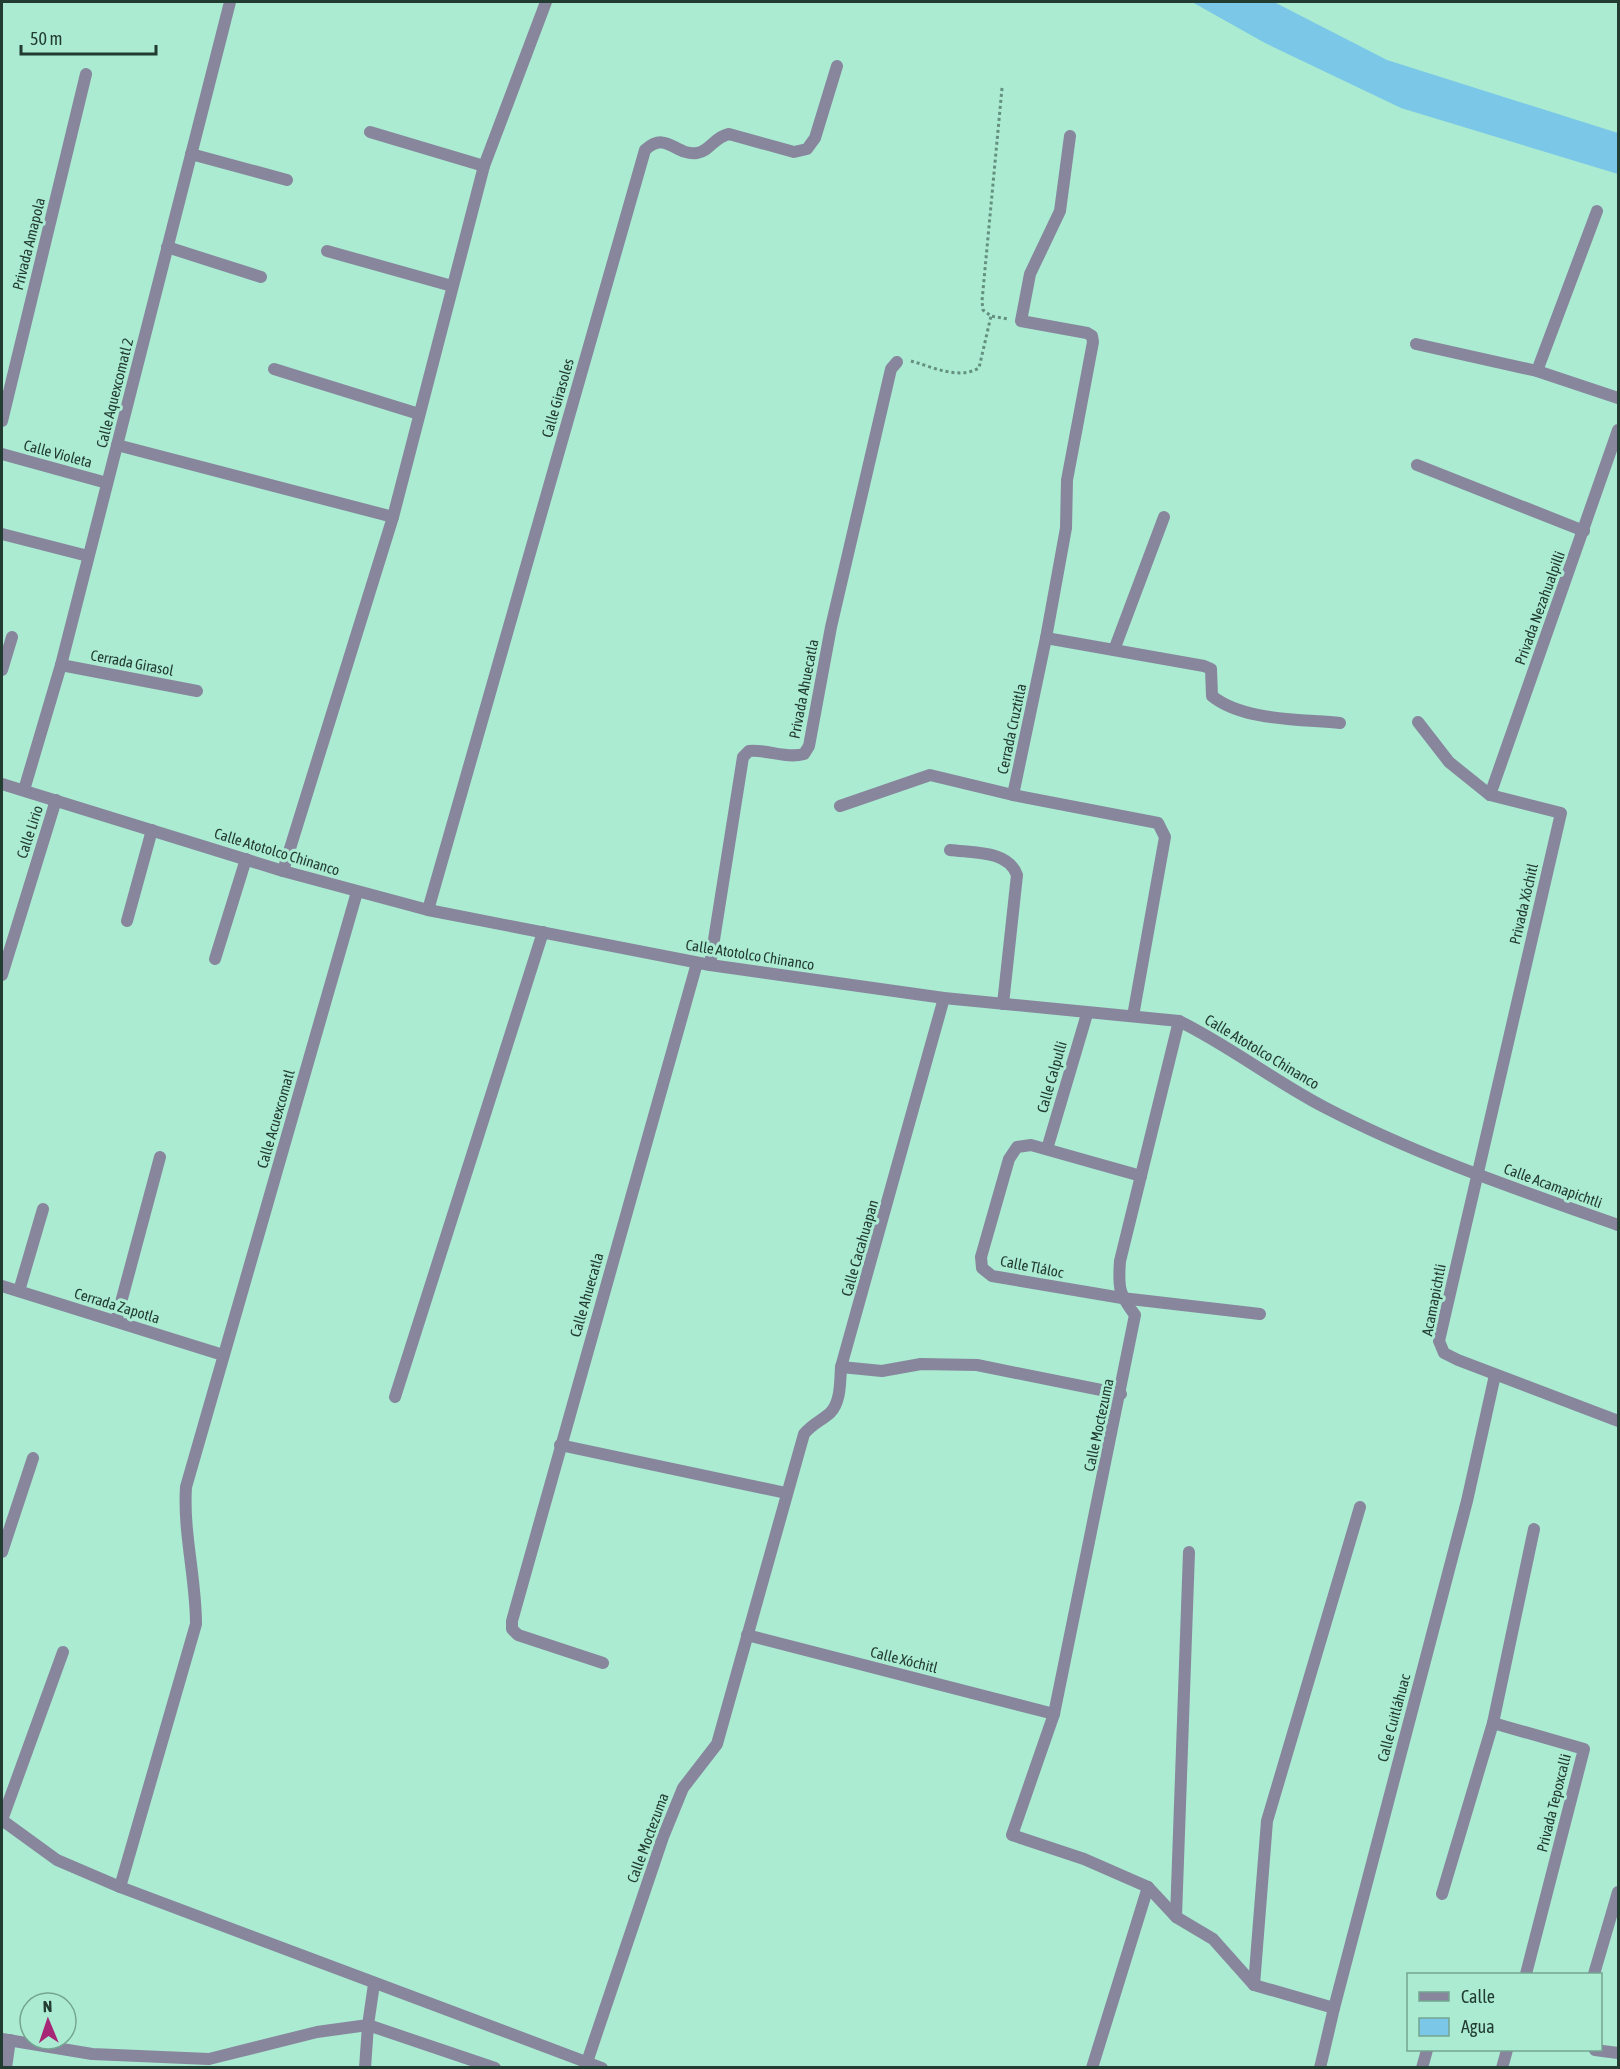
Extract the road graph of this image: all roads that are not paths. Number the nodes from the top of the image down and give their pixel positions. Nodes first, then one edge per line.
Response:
1 (230, 2) edge
2 (546, 2) edge
3 (837, 66) dead end
4 (87, 74) dead end
5 (370, 132) dead end
6 (1070, 136) dead end
7 (191, 154) junction
8 (484, 166) junction
9 (287, 180) dead end
10 (1597, 211) dead end
11 (167, 247) junction
12 (327, 251) dead end
13 (261, 277) dead end
14 (452, 286) junction
15 (1416, 344) dead end
16 (897, 362) road end
17 (274, 369) dead end
18 (1537, 371) junction
19 (1618, 398) edge
20 (419, 414) junction
21 (2, 421) edge
22 (1618, 430) edge
23 (117, 445) junction
24 (2, 454) edge
25 (1417, 465) dead end
26 (107, 483) junction
27 (393, 517) junction
28 (1164, 517) dead end
29 (1584, 531) junction
30 (2, 534) edge
31 (88, 556) junction
32 (12, 637) dead end
33 (1046, 638) junction
34 (1114, 650) junction
35 (61, 666) junction
36 (2, 670) edge
37 (197, 691) dead end
38 (1418, 722) dead end
39 (1340, 723) dead end
40 (2, 784) edge
41 (24, 790) junction
42 (1013, 795) junction
43 (1490, 795) junction
44 (56, 800) junction
45 (840, 806) dead end
46 (152, 830) junction
47 (950, 850) dead end
48 (246, 859) junction
49 (283, 871) junction
50 (357, 892) junction
51 (428, 910) junction
52 (127, 921) dead end
53 (543, 932) junction
54 (7, 938) edge
55 (215, 959) dead end
56 (697, 963) junction
57 (710, 965) junction
58 (2, 975) edge
59 (944, 998) junction
60 (1003, 1004) junction
61 (1087, 1014) junction
62 (1133, 1016) junction
63 (1179, 1022) junction
64 (1047, 1149) junction
65 (160, 1157) dead end
66 (1476, 1174) junction
67 (1141, 1176) junction
68 (43, 1209) dead end
69 (1618, 1225) edge
70 (2, 1286) edge
71 (19, 1292) junction
72 (1122, 1298) junction
73 (1260, 1314) dead end
74 (116, 1322) junction
75 (223, 1355) junction
76 (841, 1367) junction
77 (1495, 1375) junction
78 (1121, 1394) junction
79 (395, 1397) dead end
80 (1618, 1421) edge
81 (560, 1446) junction
82 (33, 1458) dead end
83 (786, 1493) junction
84 (1360, 1507) dead end
85 (1534, 1529) dead end
86 (2, 1552) edge
87 (1189, 1552) dead end
88 (747, 1635) junction
89 (63, 1652) dead end
90 (603, 1663) dead end
91 (1054, 1714) junction
92 (1493, 1723) junction
93 (2, 1820) edge
94 (120, 1887) junction
95 (1148, 1887) junction
96 (1618, 1892) edge
97 (1442, 1894) dead end
98 (1176, 1917) junction
99 (1526, 1973) edge
100 (1594, 1973) edge
101 (374, 1984) junction
102 (1254, 1985) junction
103 (1334, 2008) junction
104 (368, 2025) junction
105 (6, 2039) edge
106 (1602, 2050) edge
107 (1426, 2051) edge
108 (1506, 2051) edge
109 (1618, 2053) edge
110 (92, 2054) junction
111 (587, 2062) junction
112 (209, 2063) edge
113 (487, 2066) edge
114 (6, 2067) edge
115 (91, 2067) edge
116 (365, 2067) edge
117 (602, 2067) edge
118 (1092, 2067) edge
119 (1320, 2067) edge
120 (1422, 2067) edge
121 (1502, 2067) edge

1 - 7 street, Calle Aquexcomatl 2
2 - 8 street
3 - 51 street, Calle Girasoles
4 - 21 street, Privada Amapola
5 - 8 street
6 - 33 street, Cerrada Cruztitla
7 - 9 street
7 - 11 street, Calle Aquexcomatl 2
8 - 14 street
10 - 18 street
11 - 13 street
11 - 23 street, Calle Aquexcomatl 2
12 - 14 street
14 - 20 street
15 - 18 street
16 - 57 street, Privada Ahuecatla
17 - 20 street
18 - 19 street
20 - 27 street
22 - 29 street, Privada Nezahualpilli
23 - 26 street, Calle Aquexcomatl 2
23 - 27 street
24 - 26 street, Calle Violeta
25 - 29 street
26 - 31 street, Calle Aquexcomatl 2
27 - 49 street
28 - 34 street
29 - 43 street, Privada Nezahualpilli
30 - 31 street
31 - 35 street, Calle Aquexcomatl 2
32 - 36 street
33 - 34 street
33 - 42 street, Cerrada Cruztitla
34 - 39 street
35 - 37 street, Cerrada Girasol
35 - 41 street, Calle Aquexcomatl 2
38 - 43 street, Privada Xóchitl
40 - 41 street, Calle Atotolco Chinanco
41 - 44 street, Calle Atotolco Chinanco
42 - 45 street
42 - 62 street, Cerrada Cruztitla
43 - 66 street, Privada Xóchitl
44 - 46 street, Calle Atotolco Chinanco
44 - 54 street, Calle Lirio
46 - 48 street, Calle Atotolco Chinanco
46 - 52 street
47 - 60 street
48 - 49 street, Calle Atotolco Chinanco
48 - 55 street
49 - 50 street, Calle Atotolco Chinanco
50 - 51 street, Calle Atotolco Chinanco
50 - 75 street, Calle Acuexcomatl
51 - 53 street, Calle Atotolco Chinanco
53 - 56 street, Calle Atotolco Chinanco
53 - 79 street
54 - 58 street, Calle Lirio
56 - 57 street, Calle Atotolco Chinanco
56 - 81 street, Calle Ahuecatla
57 - 59 street, Calle Atotolco Chinanco
59 - 60 street, Calle Atotolco Chinanco
59 - 76 street, Calle Cacahuapan
60 - 61 street, Calle Atotolco Chinanco
61 - 62 street, Calle Atotolco Chinanco
61 - 64 street, Calle Calpulli
62 - 63 street, Calle Atotolco Chinanco
63 - 66 street, Calle Atotolco Chinanco
63 - 67 street, Calle Moctezuma
64 - 67 street, Calle Tláloc
64 - 72 street, Calle Tláloc
65 - 74 street
66 - 69 street, Calle Acamapichtli
66 - 77 street, Acamapichtli
67 - 72 street, Calle Moctezuma
68 - 71 street
70 - 71 street, Cerrada Zapotla
71 - 74 street, Cerrada Zapotla
72 - 73 street, Calle Tláloc
72 - 78 street, Calle Moctezuma
74 - 75 street, Cerrada Zapotla
75 - 94 street, Calle Acuexcomatl
76 - 78 street
76 - 83 street, Calle Cacahuapan
77 - 80 street, Acamapichtli
77 - 103 street, Calle Cuitláhuac
78 - 91 street, Calle Moctezuma
81 - 83 street
81 - 90 street, Calle Ahuecatla
82 - 86 street
83 - 88 street, Calle Moctezuma
84 - 102 street
85 - 92 street
87 - 98 street
88 - 91 street, Calle Xóchitl
88 - 111 street, Calle Moctezuma
89 - 93 street
91 - 95 street, Calle Moctezuma
92 - 97 street
92 - 99 street, Privada Tepoxcalli
93 - 94 street
94 - 101 street
95 - 98 street
95 - 118 street
96 - 100 street
98 - 102 street
101 - 104 street
101 - 111 street
102 - 103 street
103 - 119 street, Calle Cuitláhuac
104 - 112 street
104 - 113 street
104 - 116 street
105 - 110 street
105 - 114 street
106 - 109 street
107 - 120 street
108 - 121 street
110 - 112 street
110 - 115 street
111 - 117 street

